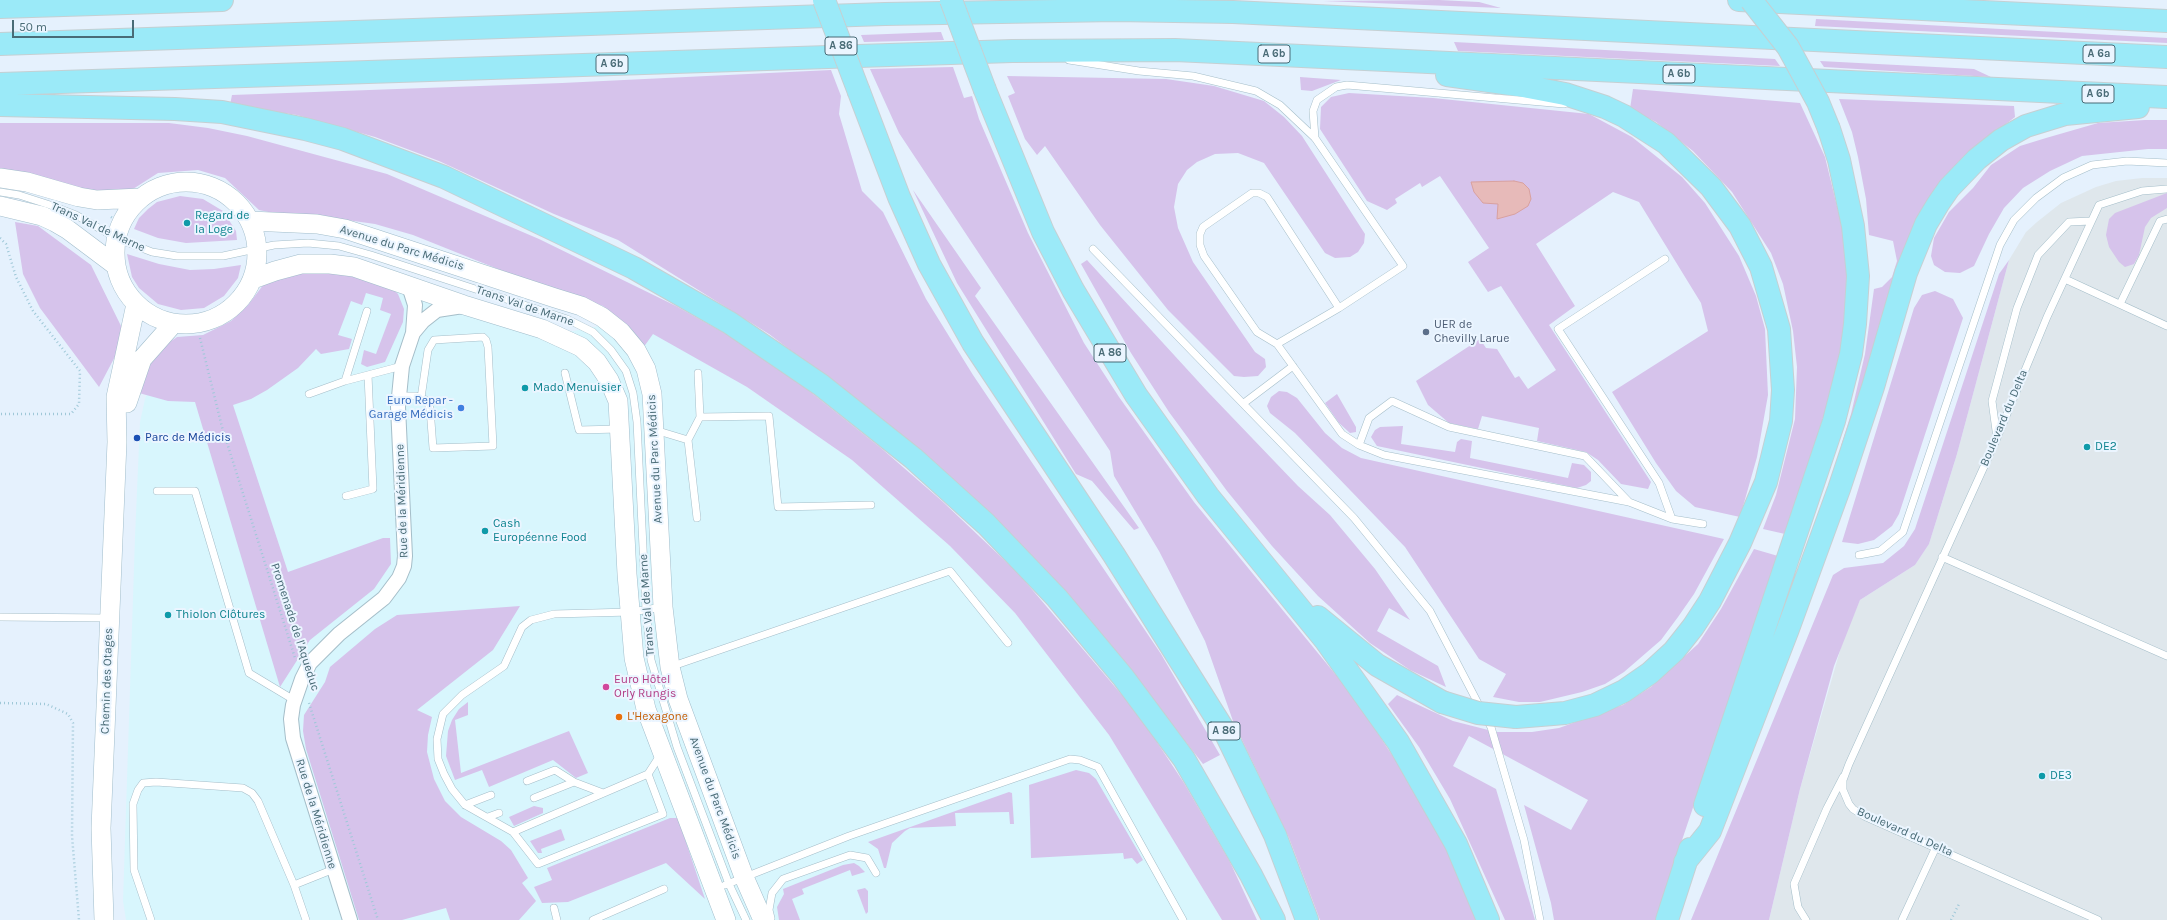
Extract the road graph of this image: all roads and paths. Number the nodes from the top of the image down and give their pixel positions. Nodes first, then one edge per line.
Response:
1 (222, 0) edge
2 (824, 0) edge
3 (951, 0) edge
4 (1739, 0) edge
5 (1751, 0) edge
6 (0, 7) edge
7 (2167, 21) edge
8 (0, 44) edge
9 (1012, 51) junction
10 (1323, 57) junction
11 (2167, 57) edge
12 (0, 84) edge
13 (2167, 97) edge
14 (0, 105) edge
15 (2167, 106) edge
16 (1604, 107) junction
17 (1315, 138) junction
18 (2167, 163) edge
19 (0, 178) edge
20 (2167, 189) edge
21 (0, 192) edge
22 (140, 198) junction
23 (0, 206) edge
24 (2167, 219) edge
25 (250, 221) junction
26 (2091, 221) junction
27 (119, 227) junction
28 (0, 238) edge
29 (258, 247) junction
30 (1093, 249) dead end
31 (1664, 260) dead end
32 (115, 265) junction
33 (253, 279) junction
34 (2065, 279) junction
35 (409, 286) junction
36 (136, 304) junction
37 (2120, 304) junction
38 (464, 306) junction
39 (1339, 308) junction
40 (368, 311) dead end
41 (173, 324) junction
42 (2167, 326) edge
43 (413, 332) junction
44 (200, 338) dead end
45 (1277, 344) junction
46 (402, 366) junction
47 (1293, 366) junction
48 (698, 373) dead end
49 (566, 374) dead end
50 (368, 375) junction
51 (345, 381) junction
52 (309, 394) dead end
53 (399, 396) junction
54 (421, 398) junction
55 (1244, 403) junction
56 (0, 414) edge
57 (700, 417) junction
58 (621, 429) junction
59 (654, 430) junction
60 (1997, 438) junction
61 (688, 440) junction
62 (117, 442) junction
63 (1359, 445) junction
64 (157, 491) dead end
65 (346, 496) dead end
66 (1629, 502) junction
67 (870, 505) dead end
68 (697, 518) dead end
69 (1672, 519) junction
70 (1703, 524) dead end
71 (1859, 555) dead end
72 (1942, 557) junction
73 (1284, 588) junction
74 (647, 609) junction
75 (0, 617) edge
76 (109, 618) junction
77 (1008, 643) dead end
78 (2167, 656) edge
79 (670, 667) junction
80 (302, 679) junction
81 (294, 700) junction
82 (0, 703) edge
83 (662, 752) junction
84 (1845, 772) junction
85 (648, 774) junction
86 (526, 781) dead end
87 (574, 782) junction
88 (603, 794) junction
89 (491, 795) dead end
90 (534, 798) dead end
91 (466, 805) junction
92 (499, 813) dead end
93 (488, 817) junction
94 (513, 832) junction
95 (1936, 847) junction
96 (1685, 862) junction
97 (334, 869) junction
98 (876, 873) dead end
99 (729, 884) junction
100 (294, 885) junction
101 (664, 889) dead end
102 (1959, 904) dead end
103 (554, 908) dead end
104 (79, 920) edge
105 (104, 920) edge
106 (150, 920) edge
107 (306, 920) edge
108 (350, 920) edge
109 (378, 920) edge
110 (557, 920) edge
111 (593, 920) edge
112 (726, 920) edge
113 (746, 920) edge
114 (763, 920) edge
115 (772, 920) edge
116 (1183, 920) edge
117 (1274, 920) edge
118 (1307, 920) edge
119 (1488, 920) edge
120 (1540, 920) edge
121 (1667, 920) edge
122 (1806, 920) edge
123 (1902, 920) edge
124 (1951, 920) edge
125 (2098, 920) edge

1 - 6 highway
2 - 118 highway, A 86, bridge
3 - 73 highway, A 86, bridge
4 - 7 highway
5 - 96 highway, bridge
8 - 11 highway, A 6a
9 - 10 highway, A 6b
9 - 12 highway, A 6b
9 - 17 lane
10 - 13 highway, A 6b
10 - 16 highway
14 - 117 highway
15 - 96 highway
16 - 17 lane
16 - 73 highway, bridge
17 - 39 lane
18 - 71 lane
19 - 22 street
20 - 26 lane, Boulevard du Delta
21 - 27 lane, Trans Val de Marne
22 - 25 street
22 - 27 street
23 - 32 street
24 - 37 lane
25 - 29 street
25 - 59 street, Avenue du Parc Médicis
26 - 34 lane, Boulevard du Delta
26 - 60 lane
27 - 29 lane, Trans Val de Marne
27 - 32 street
28 - 56 path
29 - 33 street
29 - 74 lane, Trans Val de Marne
30 - 55 lane
31 - 69 lane
32 - 36 street
33 - 35 street, Avenue du Parc Médicis
33 - 41 street
34 - 37 lane
34 - 60 lane, Boulevard du Delta
35 - 38 street, Avenue du Parc Médicis
35 - 43 street
36 - 41 street
36 - 62 street, Chemin des Otages
37 - 42 lane
38 - 43 street, Rue de la Méridienne
38 - 58 street, Avenue du Parc Médicis
39 - 45 lane
39 - 45 lane
40 - 51 lane
41 - 62 street, Chemin des Otages
43 - 46 street, Rue de la Méridienne
44 - 80 path, Promenade de l'Aqueduc
45 - 47 lane
46 - 50 lane
46 - 53 street, Rue de la Méridienne
47 - 55 lane
47 - 63 lane
48 - 57 lane
49 - 58 lane
50 - 51 lane
50 - 65 lane
51 - 52 lane
53 - 54 lane
53 - 80 street, Rue de la Méridienne
54 - 54 lane
55 - 120 lane
57 - 61 lane
57 - 67 lane
58 - 74 street, Avenue du Parc Médicis
59 - 61 lane
59 - 74 street, Avenue du Parc Médicis
60 - 72 lane, Boulevard du Delta
61 - 68 lane
62 - 76 street, Chemin des Otages
63 - 66 lane
63 - 66 lane
64 - 81 lane
66 - 69 lane
69 - 70 lane
72 - 78 lane
72 - 84 lane, Boulevard du Delta
73 - 119 highway, A 86
74 - 79 street, Avenue du Parc Médicis
74 - 83 street, Avenue du Parc Médicis
74 - 91 lane
74 - 99 lane, Trans Val de Marne
75 - 76 lane
76 - 105 street, Chemin des Otages
77 - 79 lane
79 - 99 street, Avenue du Parc Médicis
80 - 81 street, Rue de la Méridienne
80 - 109 path, Promenade de l'Aqueduc
81 - 97 street, Rue de la Méridienne
82 - 104 path
83 - 85 lane
83 - 99 street, Avenue du Parc Médicis
84 - 95 lane, Boulevard du Delta
84 - 122 lane
85 - 88 lane
85 - 94 lane
86 - 87 lane
87 - 88 lane
87 - 90 lane
88 - 94 lane
89 - 91 lane
91 - 93 lane
92 - 93 lane
93 - 94 lane
95 - 123 lane
95 - 125 lane, Boulevard du Delta
96 - 121 highway
97 - 100 lane
97 - 108 street, Rue de la Méridienne
98 - 115 lane
99 - 112 street, Avenue du Parc Médicis
99 - 113 lane, Trans Val de Marne
99 - 114 street, Avenue du Parc Médicis
99 - 116 lane
100 - 106 lane
100 - 107 lane
101 - 111 lane
102 - 124 path
103 - 110 lane

